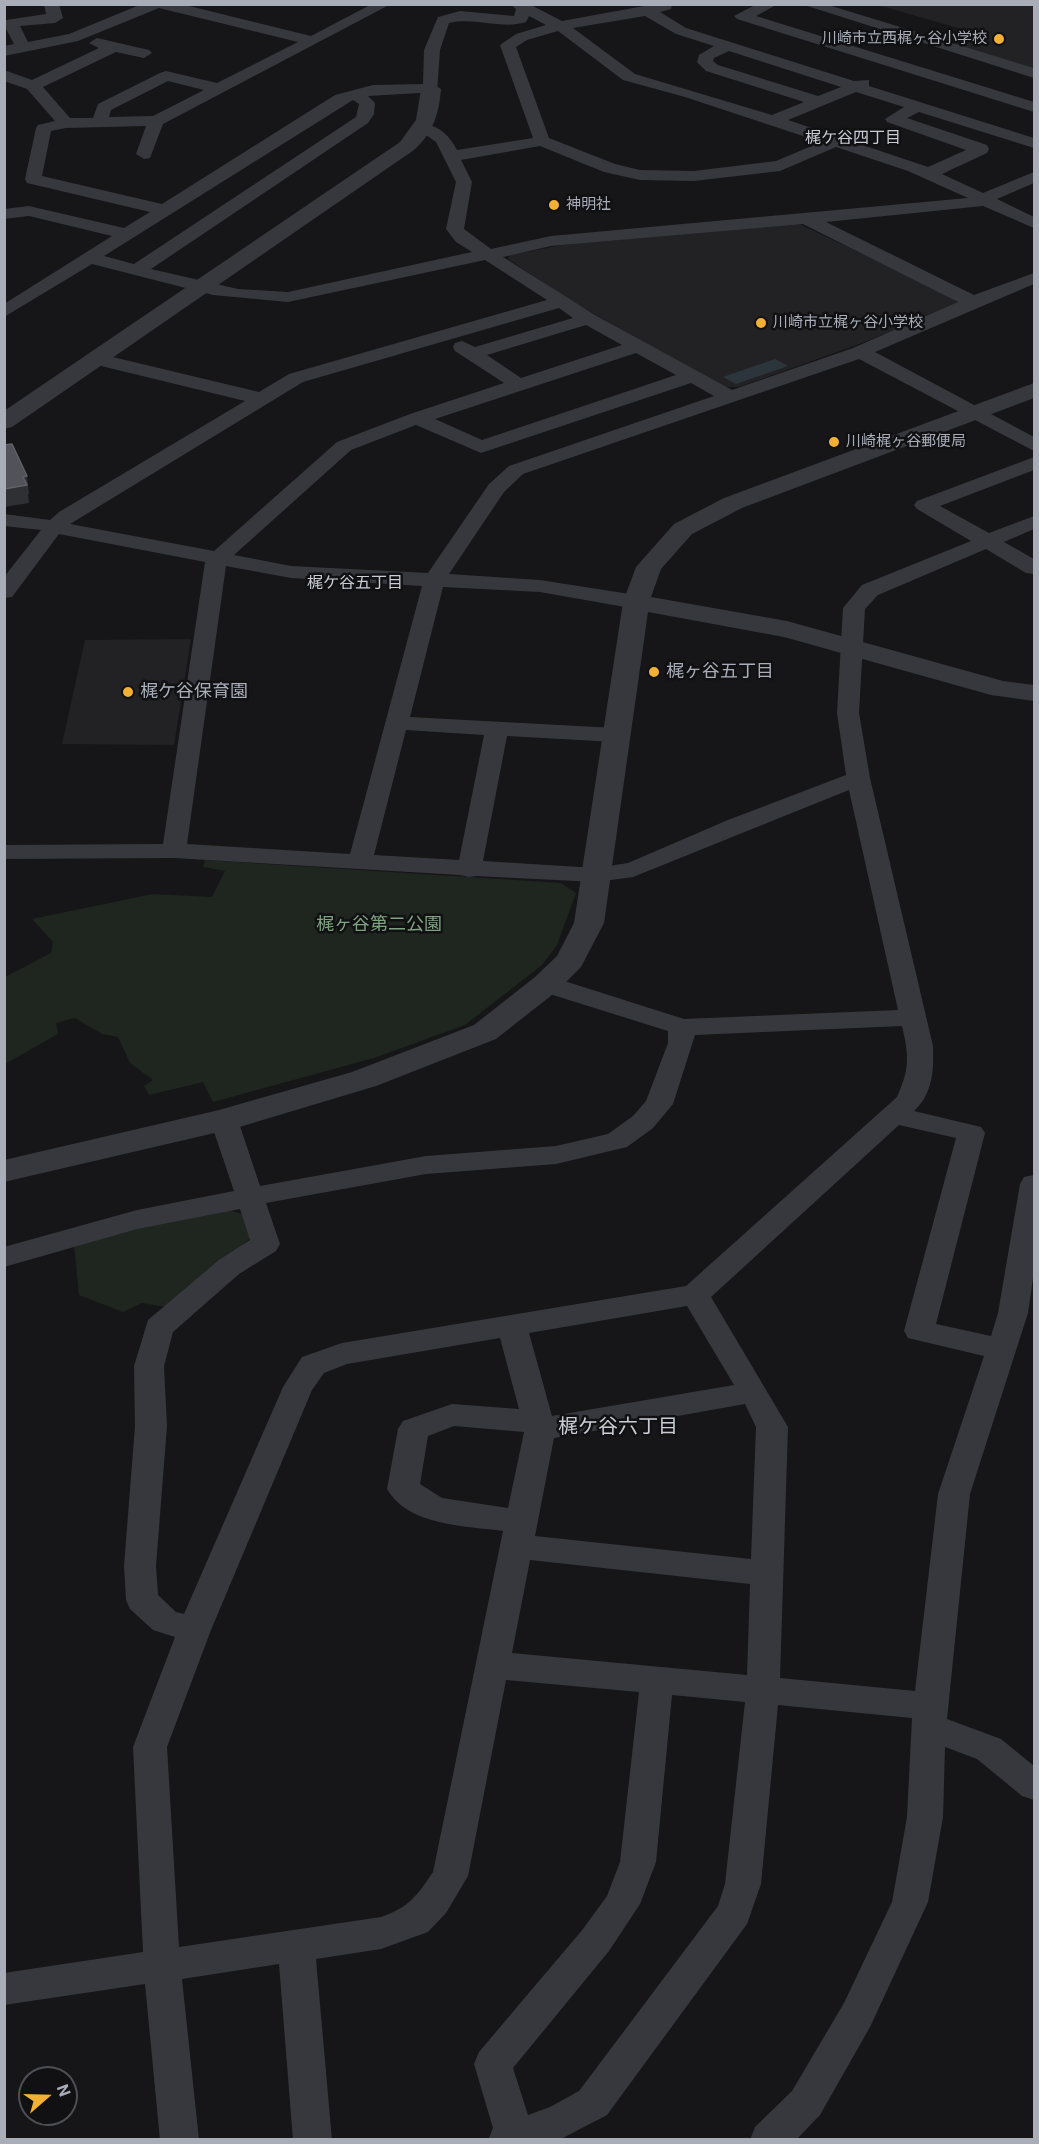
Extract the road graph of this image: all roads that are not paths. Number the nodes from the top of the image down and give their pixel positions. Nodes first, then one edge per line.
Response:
1 (51, 4) edge
2 (158, 4) edge
3 (384, 4) edge
4 (669, 4) edge
5 (771, 4) edge
6 (808, 4) edge
7 (521, 6) edge
8 (558, 10) dead end
9 (649, 12) junction
10 (540, 16) junction
11 (562, 27) junction
12 (73, 38) junction
13 (314, 41) junction
14 (728, 46) junction
15 (23, 47) junction
16 (114, 47) junction
17 (949, 47) junction
18 (4, 51) edge
19 (144, 53) dead end
20 (903, 66) junction
21 (1035, 73) edge
22 (4, 75) edge
23 (33, 86) junction
24 (856, 86) junction
25 (220, 89) junction
26 (431, 89) junction
27 (354, 93) junction
28 (820, 102) junction
29 (918, 106) junction
30 (1035, 107) edge
31 (156, 122) junction
32 (773, 122) junction
33 (66, 123) junction
34 (99, 123) junction
35 (424, 128) junction
36 (542, 141) junction
37 (836, 141) junction
38 (1035, 143) edge
39 (144, 154) dead end
40 (453, 156) junction
41 (928, 174) junction
42 (1035, 177) edge
43 (985, 200) junction
44 (165, 210) junction
45 (4, 214) edge
46 (806, 218) junction
47 (1035, 223) edge
48 (127, 234) junction
49 (487, 255) junction
50 (90, 258) junction
51 (137, 270) junction
52 (1035, 278) edge
53 (202, 286) junction
54 (561, 302) junction
55 (973, 302) junction
56 (4, 312) edge
57 (588, 319) junction
58 (443, 335) junction
59 (637, 346) junction
60 (860, 352) junction
61 (472, 354) junction
62 (96, 359) junction
63 (692, 375) junction
64 (519, 385) junction
65 (1035, 390) edge
66 (731, 397) junction
67 (262, 399) junction
68 (975, 413) junction
69 (417, 418) junction
70 (4, 422) edge
71 (1035, 445) edge
72 (1035, 463) edge
73 (4, 520) edge
74 (1035, 522) edge
75 (54, 527) junction
76 (987, 542) junction
77 (216, 560) junction
78 (1035, 568) edge
79 (434, 581) junction
80 (4, 592) edge
81 (636, 602) junction
82 (850, 647) junction
83 (1035, 693) edge
84 (397, 723) junction
85 (497, 730) junction
86 (615, 735) junction
87 (858, 778) junction
88 (174, 850) junction
89 (4, 852) edge
90 (360, 861) junction
91 (469, 870) junction
92 (596, 875) junction
93 (546, 984) junction
94 (914, 1017) junction
95 (682, 1027) junction
96 (893, 1115) junction
97 (224, 1120) junction
98 (4, 1171) edge
99 (1035, 1184) edge
100 (250, 1197) junction
101 (4, 1257) edge
102 (695, 1295) junction
103 (512, 1326) junction
104 (1002, 1349) junction
105 (754, 1392) junction
106 (539, 1426) junction
107 (520, 1534) junction
108 (767, 1573) junction
109 (194, 1630) junction
110 (493, 1665) junction
111 (657, 1679) junction
112 (763, 1688) junction
113 (930, 1716) junction
114 (1035, 1786) edge
115 (296, 1947) junction
116 (162, 1966) junction
117 (4, 1989) edge
118 (511, 2138) edge
119 (180, 2139) edge
120 (309, 2139) edge
121 (769, 2139) edge

1 - 15 street
2 - 12 street
2 - 13 street
3 - 13 street
4 - 9 street
5 - 20 street
6 - 17 street
7 - 10 street
7 - 26 street
8 - 10 street
9 - 11 street
9 - 14 street
10 - 11 street
11 - 32 street
11 - 36 street
12 - 15 street
12 - 16 street
13 - 25 street
14 - 24 street
14 - 28 street
15 - 18 street
16 - 19 street
16 - 23 street
17 - 20 street
17 - 21 street
20 - 24 street
20 - 30 street
22 - 23 street
23 - 33 street
24 - 28 street
24 - 29 street
25 - 31 street
25 - 34 street
26 - 27 street
26 - 35 street
27 - 44 street
27 - 51 street
28 - 32 street
29 - 38 street
29 - 41 street
31 - 34 street
31 - 39 street
32 - 37 street
33 - 34 street
33 - 44 street
35 - 40 street
35 - 53 street
36 - 37 street
36 - 40 street
37 - 41 street
40 - 49 street
41 - 43 street
42 - 43 street
43 - 46 street
43 - 47 street
44 - 48 street
45 - 48 street
46 - 49 street
46 - 55 street
48 - 50 street
49 - 53 street
49 - 54 street
50 - 51 street
50 - 56 street
51 - 53 street
52 - 55 street
53 - 62 street
54 - 57 street
54 - 58 street
55 - 60 street
57 - 59 street
57 - 61 street
58 - 61 street
58 - 67 street
59 - 63 street
59 - 64 street
60 - 66 street
60 - 68 street
61 - 64 street
62 - 67 street
62 - 70 street
63 - 66 street
63 - 69 street
64 - 69 street
65 - 68 street
66 - 79 street
67 - 75 street
68 - 71 street
68 - 81 street
69 - 77 street
72 - 76 street
73 - 75 street
74 - 76 street
75 - 77 street
75 - 80 street
76 - 78 street
76 - 82 street
77 - 79 street
77 - 88 street
79 - 81 street
79 - 84 street
81 - 82 street
81 - 86 street
82 - 83 street
82 - 87 street
84 - 85 street
84 - 90 street
85 - 86 street
85 - 91 street
86 - 92 street
87 - 92 street
87 - 94 street
88 - 89 street
88 - 90 street
90 - 91 street
91 - 92 street
92 - 93 street
93 - 95 street
93 - 97 street
94 - 95 street
94 - 96 street
95 - 100 street
96 - 102 street
96 - 104 street
97 - 98 street
97 - 100 street
99 - 104 street
100 - 101 street
100 - 109 street
102 - 103 street
102 - 105 street
103 - 106 street
103 - 109 street
104 - 113 street
105 - 106 street
105 - 108 street
106 - 107 street
106 - 107 street
107 - 108 street
107 - 110 street
108 - 112 street
109 - 116 street
110 - 111 street
110 - 115 street
111 - 112 street
111 - 118 street
112 - 113 street
112 - 118 street
113 - 114 street
113 - 121 street
115 - 116 street
115 - 120 street
116 - 117 street
116 - 119 street

